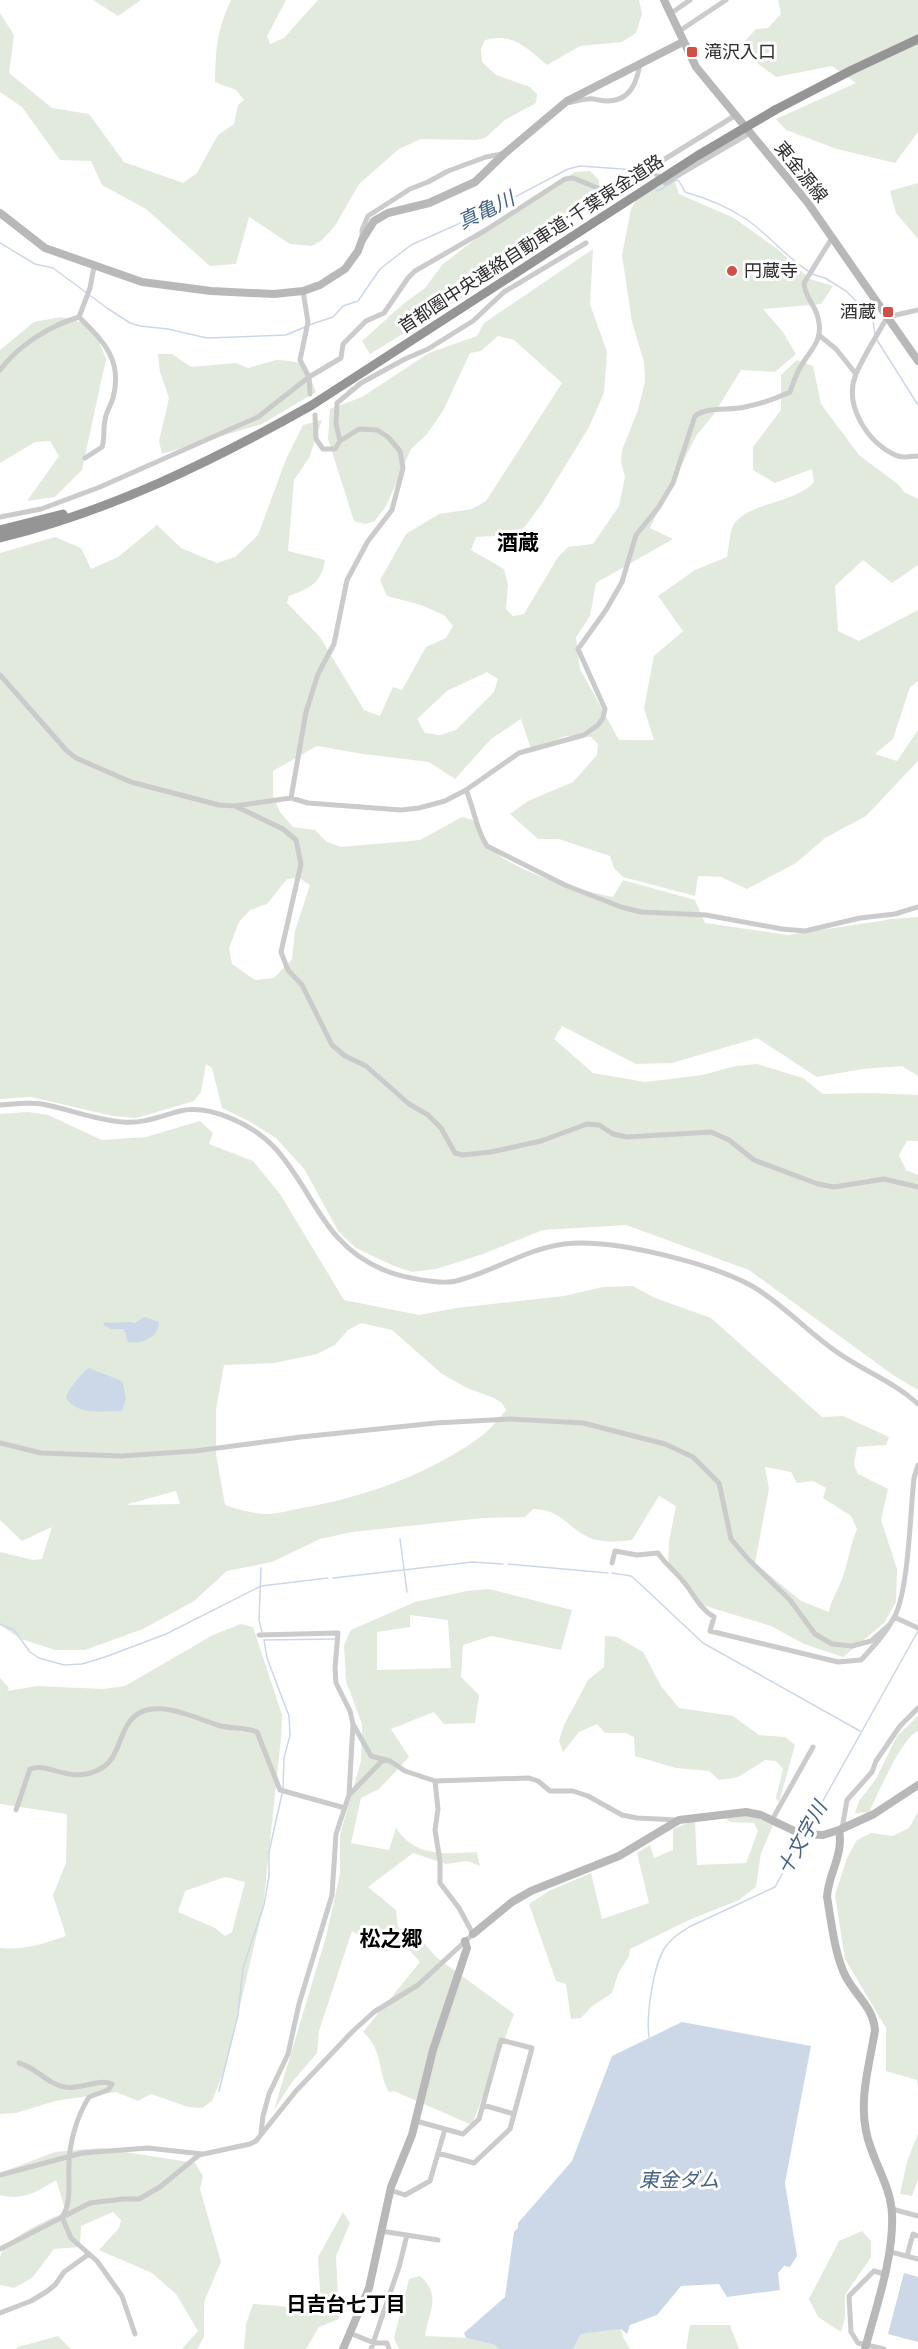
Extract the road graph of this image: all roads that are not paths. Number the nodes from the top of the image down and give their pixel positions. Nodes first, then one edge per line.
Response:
1 (664, 0) edge
2 (690, 0) edge
3 (726, 0) edge
4 (670, 14) junction
5 (678, 32) junction
6 (918, 39) edge
7 (683, 42) junction
8 (640, 63) junction
9 (564, 103) junction
10 (736, 115) junction
11 (750, 133) junction
12 (504, 154) junction
13 (651, 169) junction
14 (0, 213) edge
15 (832, 238) junction
16 (362, 240) junction
17 (586, 243) dead end
18 (94, 267) junction
19 (303, 291) junction
20 (918, 310) edge
21 (79, 317) junction
22 (887, 317) junction
23 (820, 336) junction
24 (918, 361) edge
25 (0, 370) edge
26 (856, 374) junction
27 (309, 377) junction
28 (310, 394) dead end
29 (315, 415) dead end
30 (340, 441) junction
31 (918, 456) edge
32 (86, 458) dead end
33 (165, 480) junction
34 (0, 517) edge
35 (0, 530) edge
36 (0, 538) edge
37 (0, 675) edge
38 (466, 790) junction
39 (291, 798) junction
40 (235, 806) junction
41 (918, 907) edge
42 (0, 1105) edge
43 (918, 1187) edge
44 (918, 1404) edge
45 (0, 1443) edge
46 (918, 1465) edge
47 (612, 1563) dead end
48 (894, 1617) junction
49 (889, 1625) junction
50 (918, 1628) edge
51 (259, 1635) dead end
52 (918, 1708) edge
53 (353, 1724) junction
54 (813, 1747) dead end
55 (384, 1760) junction
56 (435, 1781) junction
57 (918, 1785) edge
58 (349, 1795) junction
59 (345, 1808) junction
60 (15, 1810) dead end
61 (680, 1820) junction
62 (772, 1820) junction
63 (840, 1829) junction
64 (473, 1934) junction
65 (465, 1941) junction
66 (20, 2063) dead end
67 (483, 2105) junction
68 (514, 2114) junction
69 (416, 2121) junction
70 (445, 2129) junction
71 (261, 2134) junction
72 (438, 2153) junction
73 (204, 2154) junction
74 (70, 2156) junction
75 (0, 2175) edge
76 (390, 2190) junction
77 (892, 2210) junction
78 (918, 2216) edge
79 (62, 2217) junction
80 (381, 2231) junction
81 (407, 2235) junction
82 (918, 2236) edge
83 (438, 2240) dead end
84 (0, 2249) edge
85 (891, 2252) junction
86 (89, 2254) junction
87 (907, 2256) junction
88 (918, 2259) edge
89 (884, 2274) junction
90 (0, 2313) edge
91 (350, 2333) junction
92 (135, 2334) dead end
93 (373, 2346) edge
94 (866, 2347) edge
95 (343, 2349) edge
96 (389, 2349) edge
97 (884, 2349) edge

1 - 4 street, 東金源線
2 - 4 street
3 - 5 street
4 - 5 street, 東金源線
5 - 7 street, 東金源線
6 - 33 highway, 首都圏中央連絡自動車道;千葉東金道路, bridge
7 - 8 street
7 - 10 street, 東金源線
8 - 9 street
8 - 9 street
9 - 12 street
10 - 11 street, 東金源線
10 - 13 street
11 - 13 street
11 - 15 street, 東金源線
12 - 16 street
12 - 16 street
13 - 27 street
14 - 18 street
15 - 22 street, 東金源線
15 - 23 street
16 - 19 street
17 - 30 street
18 - 19 street
18 - 21 street
19 - 27 street
20 - 22 street
21 - 25 street
21 - 32 street
22 - 24 street, 東金源線
22 - 26 street
23 - 26 street
23 - 38 street
26 - 31 street
27 - 28 street
27 - 34 street
29 - 30 street
30 - 39 street
33 - 35 highway, 首都圏中央連絡自動車道;千葉東金道路
33 - 36 highway, 首都圏中央連絡自動車道;千葉東金道路
37 - 40 street
38 - 39 street
38 - 41 street
39 - 40 street
40 - 43 street
42 - 44 street
45 - 49 street
46 - 48 street
47 - 49 street
48 - 49 street
48 - 50 street
51 - 53 street
52 - 63 street
53 - 55 street
53 - 58 street
54 - 62 street
55 - 56 street
55 - 58 street
56 - 61 street
56 - 64 street
57 - 63 street
58 - 59 street
59 - 60 street
59 - 71 street
61 - 62 street
61 - 64 street
62 - 63 street
63 - 77 street
64 - 65 street
65 - 69 street
65 - 71 street
66 - 74 street
67 - 68 street
67 - 68 street
67 - 70 street
68 - 72 street
69 - 70 street
69 - 76 street
70 - 72 street
71 - 73 street
72 - 76 street
73 - 74 street
73 - 79 street
74 - 75 street
74 - 79 street
76 - 80 street
77 - 78 street
77 - 85 street
79 - 84 street
79 - 86 street
80 - 81 street
80 - 91 street
81 - 83 street
81 - 93 street
82 - 87 street
85 - 87 street
85 - 89 street
86 - 90 street
86 - 92 street
87 - 88 street
89 - 94 street
89 - 94 street
91 - 93 street
91 - 95 street
93 - 96 street
94 - 97 street

